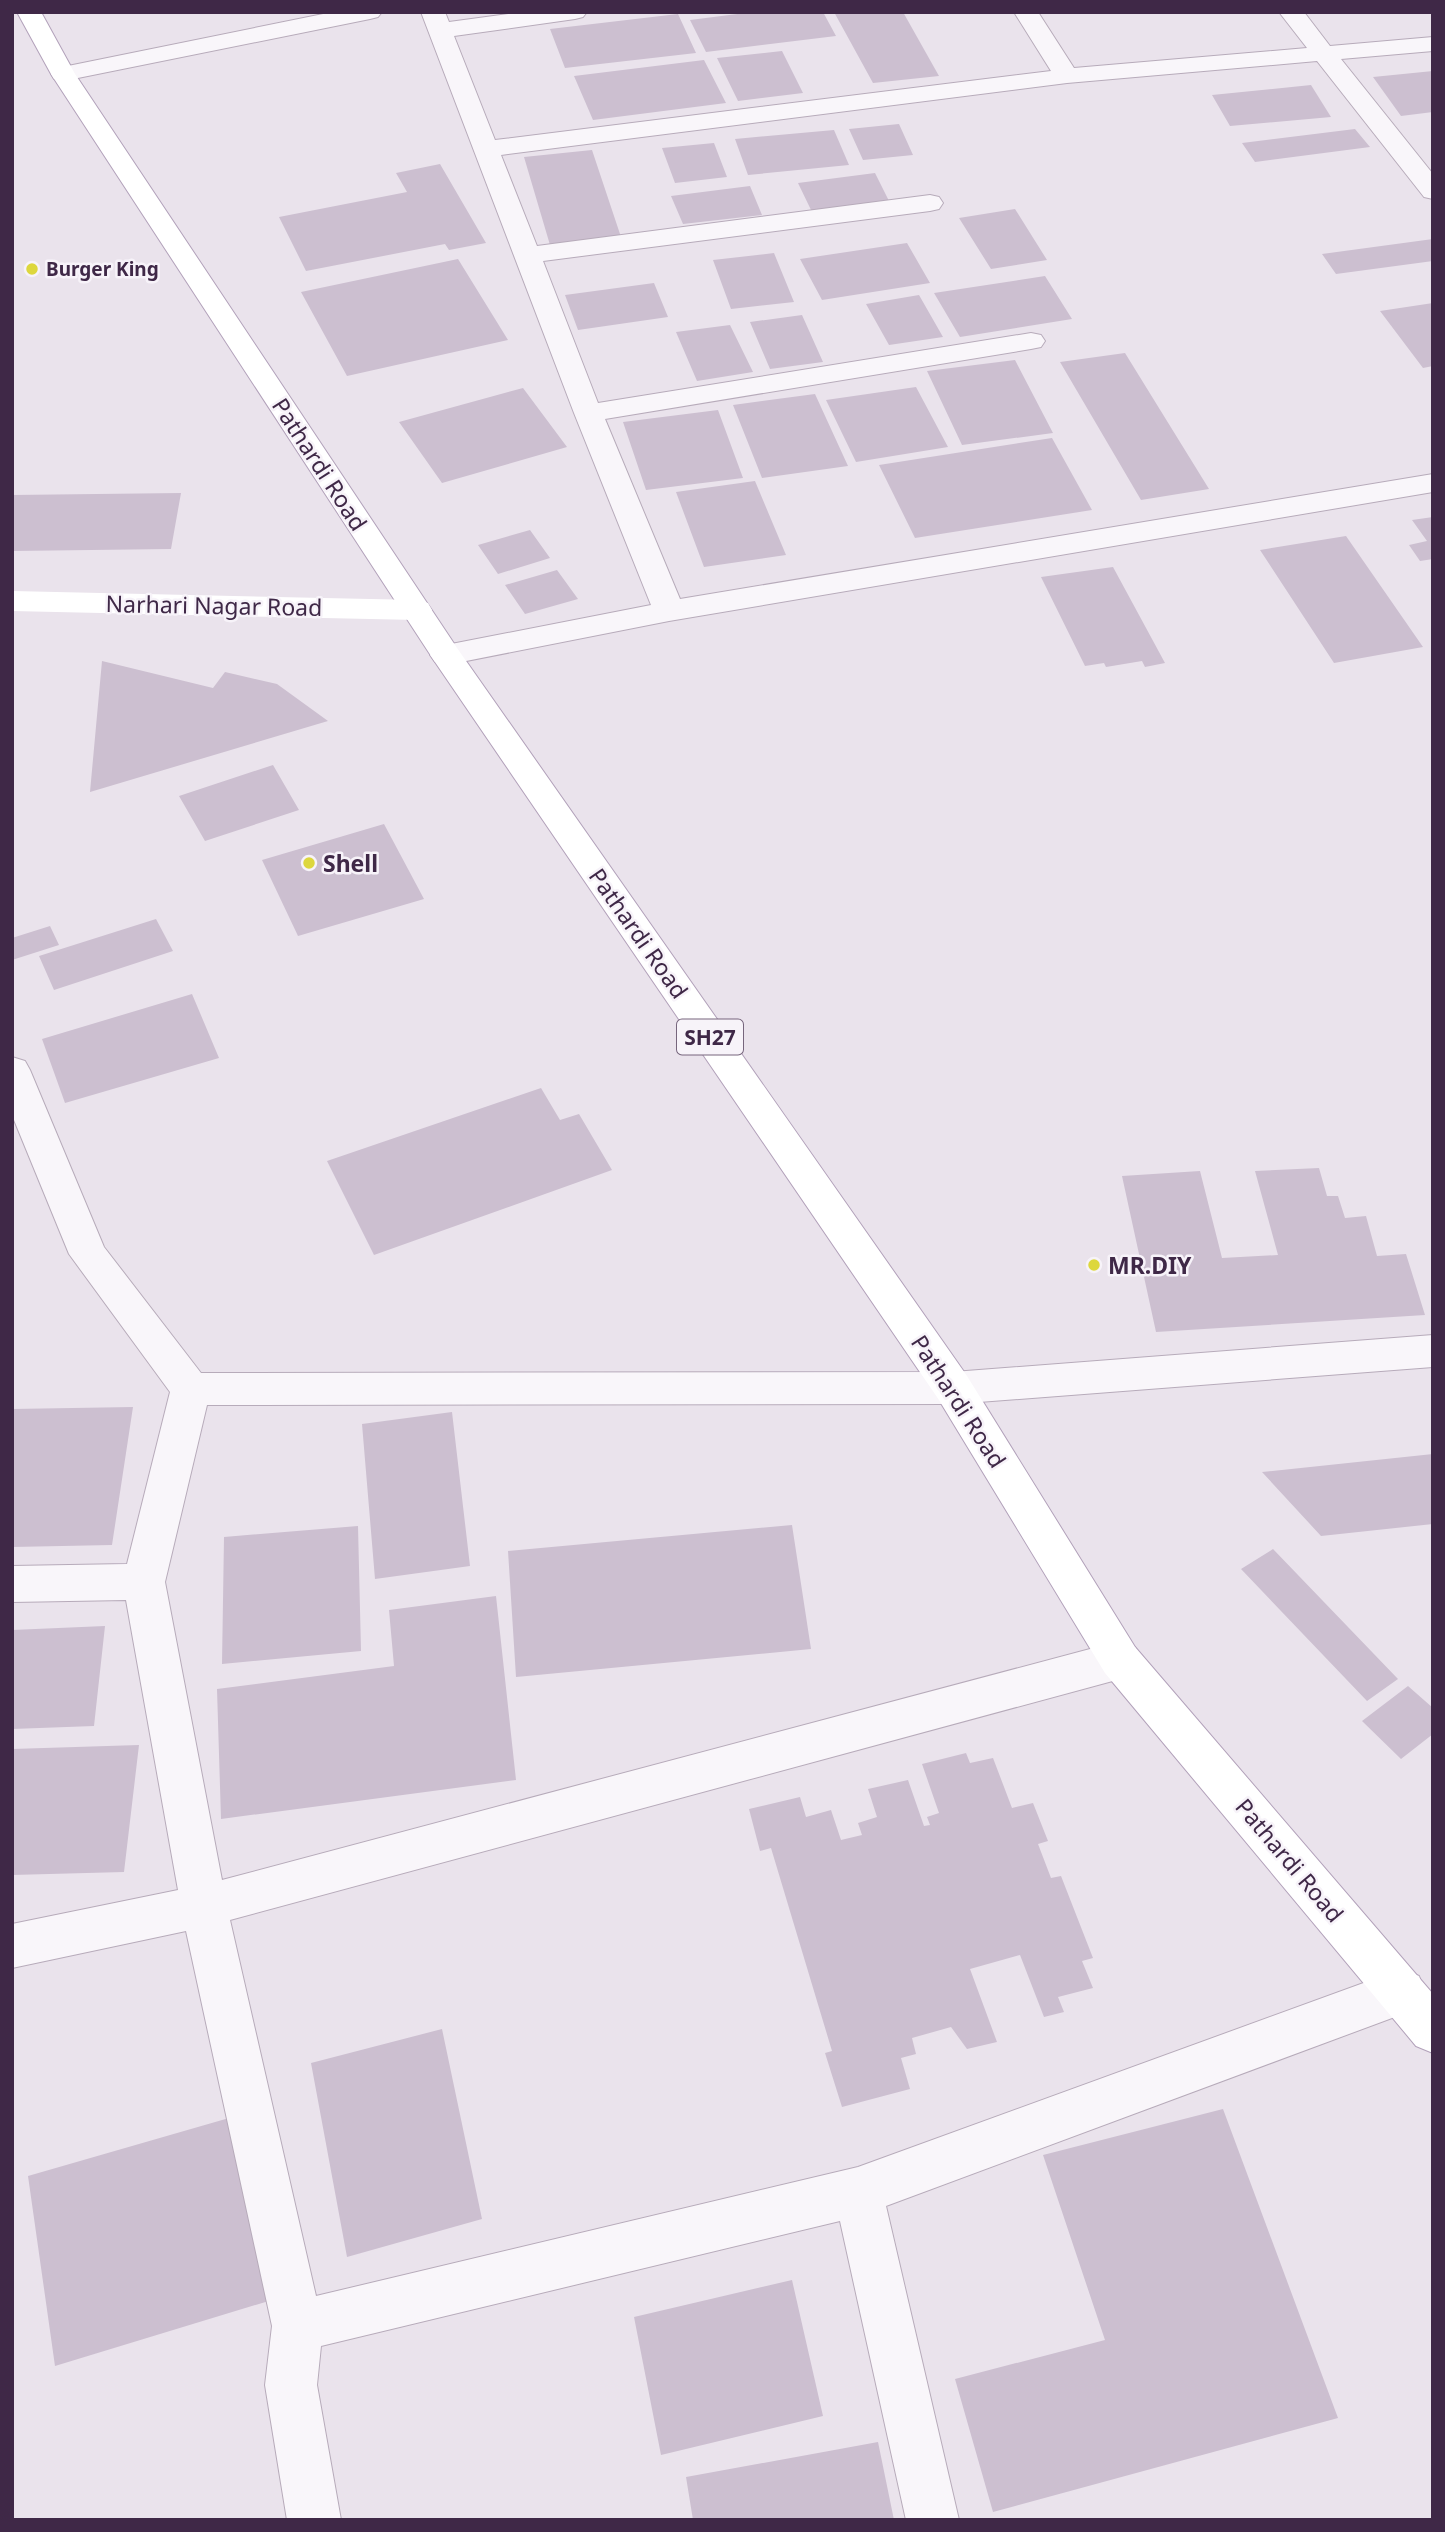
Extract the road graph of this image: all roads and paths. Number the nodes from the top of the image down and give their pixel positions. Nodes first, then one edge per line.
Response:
1 (29, 12) edge
2 (370, 12) edge
3 (575, 12) edge
4 (1026, 12) edge
5 (1291, 12) edge
6 (436, 22) edge
7 (1433, 44) edge
8 (1324, 54) junction
9 (63, 74) junction
10 (1067, 76) junction
11 (485, 149) junction
12 (1433, 191) edge
13 (930, 202) dead end
14 (527, 255) junction
15 (1031, 341) dead end
16 (588, 413) junction
17 (1433, 483) edge
18 (12, 600) edge
19 (417, 610) junction
20 (669, 611) junction
21 (446, 655) junction
22 (12, 1070) edge
23 (1433, 1351) edge
24 (953, 1388) junction
25 (191, 1389) junction
26 (144, 1582) junction
27 (12, 1584) edge
28 (1120, 1660) junction
29 (204, 1906) junction
30 (12, 1946) edge
31 (1402, 1992) junction
32 (1433, 2031) edge
33 (858, 2192) junction
34 (297, 2326) junction
35 (314, 2520) edge
36 (933, 2520) edge

1 - 9 main road, Pathardi Road / SH27
2 - 9 street
3 - 6 street
4 - 10 street
5 - 8 street
6 - 11 street
7 - 8 street
8 - 10 street
8 - 12 street
9 - 19 main road, Pathardi Road / SH27
10 - 11 street
11 - 14 street
13 - 14 street
14 - 16 street
15 - 16 street
16 - 20 street
17 - 20 street
18 - 19 main road, Narhari Nagar Road
19 - 21 main road, Pathardi Road / SH27
20 - 21 street
21 - 24 main road, Pathardi Road / SH27
22 - 25 street
23 - 24 street
24 - 25 street
24 - 28 main road, Pathardi Road / SH27
25 - 26 street
26 - 27 street
26 - 29 street
28 - 29 street
28 - 31 main road, Pathardi Road / SH27
29 - 30 street
29 - 34 street
31 - 32 main road, Pathardi Road / SH27
31 - 33 street
33 - 34 street
33 - 36 street
34 - 35 street

